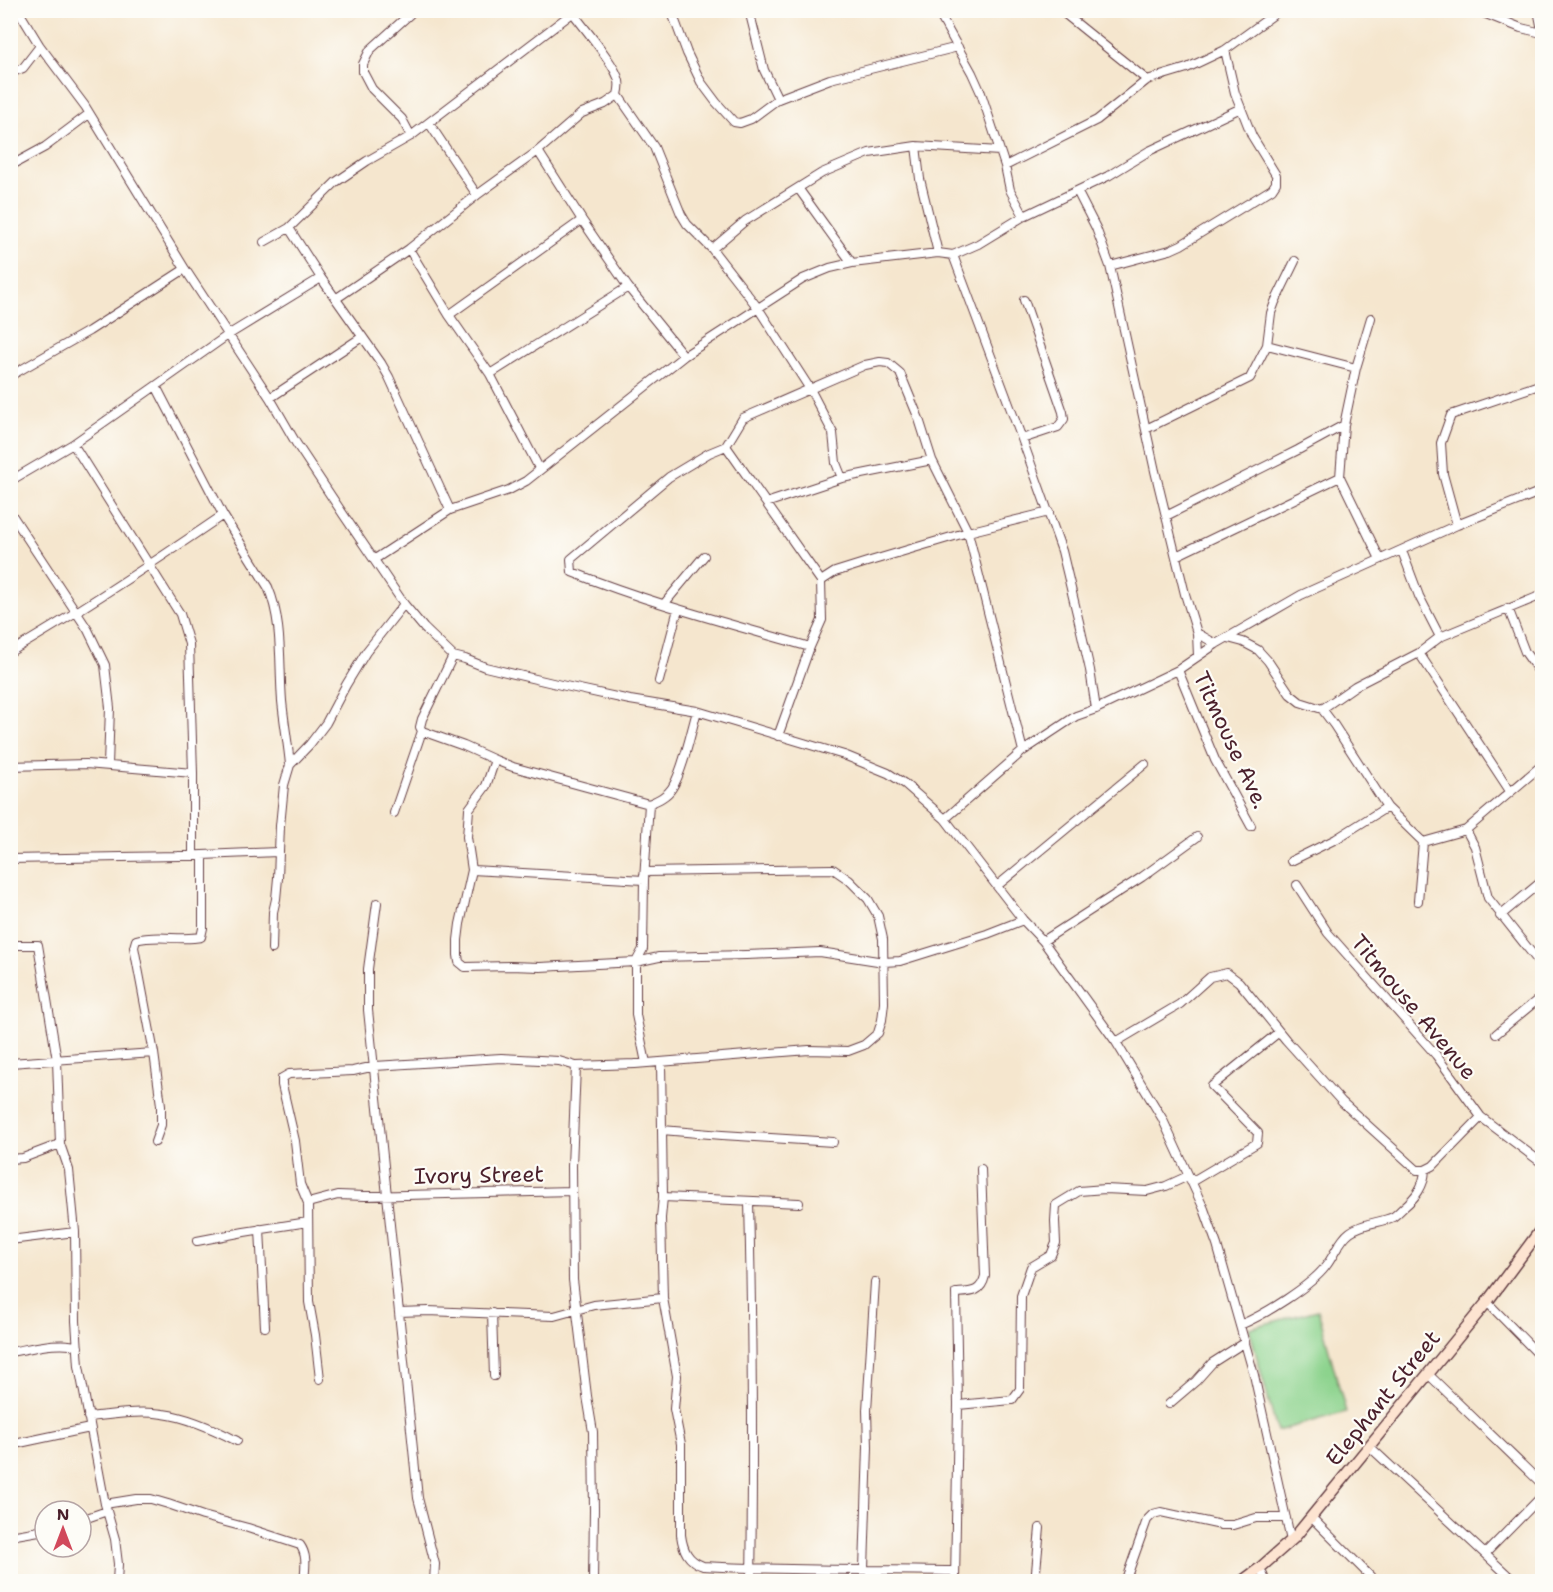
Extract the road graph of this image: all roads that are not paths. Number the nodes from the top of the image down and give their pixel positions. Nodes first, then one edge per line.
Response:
1 (18, 10) edge
2 (671, 10) edge
3 (938, 10) edge
4 (1060, 10) edge
5 (1280, 10) edge
6 (1476, 10) edge
7 (1538, 10) edge
8 (574, 12) edge
9 (753, 12) edge
10 (411, 14) dead end
11 (1542, 32) edge
12 (40, 46) junction
13 (958, 47) junction
14 (1225, 50) junction
15 (10, 73) edge
16 (1147, 80) junction
17 (618, 95) junction
18 (778, 99) junction
19 (1241, 108) junction
20 (89, 114) junction
21 (429, 123) junction
22 (411, 136) junction
23 (916, 146) junction
24 (538, 151) junction
25 (1000, 151) junction
26 (10, 166) edge
27 (1005, 166) junction
28 (798, 188) junction
29 (1077, 191) junction
30 (477, 195) junction
31 (1024, 216) junction
32 (582, 220) junction
33 (289, 228) junction
34 (264, 242) dead end
35 (409, 249) junction
36 (712, 249) junction
37 (938, 252) junction
38 (953, 255) junction
39 (1294, 261) dead end
40 (852, 263) junction
41 (1110, 266) junction
42 (185, 269) junction
43 (321, 278) junction
44 (628, 287) junction
45 (337, 298) junction
46 (1024, 300) dead end
47 (758, 308) junction
48 (449, 315) junction
49 (1371, 318) dead end
50 (228, 335) junction
51 (362, 337) junction
52 (1266, 345) junction
53 (684, 356) junction
54 (1356, 368) junction
55 (490, 374) junction
56 (10, 376) edge
57 (1542, 384) edge
58 (156, 386) junction
59 (810, 389) junction
60 (270, 398) junction
61 (1344, 425) junction
62 (1146, 429) junction
63 (1022, 439) junction
64 (73, 444) junction
65 (726, 446) junction
66 (932, 460) junction
67 (540, 470) junction
68 (1340, 477) junction
69 (842, 478) junction
70 (10, 481) edge
71 (1542, 491) edge
72 (766, 503) junction
73 (450, 510) junction
74 (10, 512) edge
75 (1049, 512) junction
76 (223, 515) junction
77 (1166, 516) junction
78 (1457, 525) junction
79 (968, 532) junction
80 (1402, 551) junction
81 (704, 556) dead end
82 (1176, 556) junction
83 (375, 559) junction
84 (1380, 559) junction
85 (150, 566) junction
86 (821, 581) junction
87 (1542, 595) edge
88 (404, 604) junction
89 (664, 604) junction
90 (1508, 608) junction
91 (678, 609) junction
92 (77, 613) junction
93 (1197, 633) junction
94 (1440, 637) junction
95 (1228, 638) junction
96 (1216, 644) junction
97 (810, 647) junction
98 (10, 652) edge
99 (1419, 653) junction
100 (453, 656) junction
101 (1198, 656) junction
102 (1178, 670) junction
103 (1542, 676) edge
104 (659, 681) dead end
105 (1096, 709) junction
106 (1322, 709) junction
107 (697, 711) junction
108 (422, 731) junction
109 (778, 736) junction
110 (1023, 751) junction
111 (495, 760) junction
112 (1145, 764) dead end
113 (108, 765) junction
114 (290, 765) junction
115 (1542, 765) edge
116 (10, 766) edge
117 (193, 772) junction
118 (1510, 791) junction
119 (649, 804) junction
120 (1386, 807) junction
121 (394, 813) dead end
122 (945, 819) junction
123 (1251, 826) dead end
124 (1466, 830) junction
125 (1197, 837) dead end
126 (1423, 842) junction
127 (278, 852) junction
128 (193, 855) junction
129 (203, 855) junction
130 (10, 859) edge
131 (1291, 861) dead end
132 (472, 870) junction
133 (645, 876) junction
134 (1542, 881) edge
135 (1297, 885) dead end
136 (997, 886) junction
137 (1418, 901) dead end
138 (377, 903) dead end
139 (1500, 916) junction
140 (1023, 920) junction
141 (1043, 941) junction
142 (10, 945) edge
143 (272, 949) dead end
144 (636, 962) junction
145 (884, 962) junction
146 (1542, 966) edge
147 (1542, 996) edge
148 (1279, 1032) junction
149 (1496, 1034) dead end
150 (1116, 1042) junction
151 (154, 1053) junction
152 (57, 1060) junction
153 (661, 1062) junction
154 (646, 1063) junction
155 (10, 1064) edge
156 (375, 1066) junction
157 (576, 1066) junction
158 (1481, 1117) junction
159 (662, 1130) junction
160 (155, 1142) dead end
161 (833, 1142) dead end
162 (60, 1144) junction
163 (10, 1159) edge
164 (1542, 1163) edge
165 (981, 1169) dead end
166 (1425, 1170) junction
167 (1190, 1179) junction
168 (572, 1191) junction
169 (387, 1194) junction
170 (663, 1197) junction
171 (749, 1201) junction
172 (308, 1203) junction
173 (799, 1203) dead end
174 (308, 1222) junction
175 (1542, 1228) edge
176 (260, 1229) junction
177 (75, 1232) junction
178 (10, 1240) edge
179 (197, 1241) dead end
180 (875, 1282) dead end
181 (663, 1298) junction
182 (1487, 1302) junction
183 (577, 1309) junction
184 (399, 1312) junction
185 (492, 1313) junction
186 (1240, 1325) junction
187 (265, 1327) dead end
188 (1245, 1342) junction
189 (78, 1347) junction
190 (10, 1352) edge
191 (1542, 1357) edge
192 (1428, 1374) junction
193 (494, 1376) dead end
194 (320, 1379) dead end
195 (1169, 1404) dead end
196 (958, 1405) junction
197 (88, 1417) junction
198 (90, 1428) junction
199 (237, 1441) dead end
200 (10, 1445) edge
201 (1369, 1446) junction
202 (1542, 1484) edge
203 (1542, 1496) edge
204 (106, 1508) junction
205 (93, 1514) edge
206 (1311, 1517) junction
207 (1286, 1518) junction
208 (1040, 1528) dead end
209 (33, 1532) edge
210 (10, 1536) edge
211 (1291, 1541) junction
212 (1485, 1554) junction
213 (1260, 1568) junction
214 (751, 1569) junction
215 (864, 1569) junction
216 (954, 1571) junction
217 (117, 1581) edge
218 (304, 1581) edge
219 (434, 1581) edge
220 (592, 1581) edge
221 (751, 1581) edge
222 (955, 1581) edge
223 (1035, 1581) edge
224 (1125, 1581) edge
225 (1241, 1581) edge
226 (1266, 1581) edge
227 (1376, 1581) edge
228 (1515, 1581) edge

1 - 12 street
2 - 18 street
3 - 13 street
4 - 16 street
5 - 14 street
6 - 11 street
7 - 11 street
8 - 17 street
8 - 21 street
9 - 18 street
10 - 22 street
12 - 15 street
12 - 20 street
13 - 18 street
13 - 25 street
14 - 16 street
14 - 19 street
16 - 27 street
17 - 24 street
17 - 36 street
19 - 29 street
19 - 41 street
20 - 26 street
20 - 42 street
21 - 22 street
21 - 30 street
22 - 33 street
23 - 25 street
23 - 28 street
23 - 37 street
24 - 30 street
24 - 32 street
25 - 27 street
27 - 31 street
28 - 36 street
28 - 40 street
29 - 31 street
29 - 41 street
30 - 35 street
31 - 38 street
32 - 44 street
32 - 48 street
33 - 34 street
33 - 43 street
35 - 45 street
35 - 48 street
36 - 47 street
37 - 38 street
37 - 40 street
38 - 63 street
39 - 52 street
40 - 47 street
41 - 62 street
42 - 50 street
42 - 56 street
43 - 45 street
43 - 50 street
44 - 53 street
44 - 55 street
45 - 51 street
46 - 63 street
47 - 53 street
47 - 59 street
48 - 55 street
49 - 54 street
50 - 58 street
50 - 60 street
51 - 60 street
51 - 73 street
52 - 54 street
52 - 62 street
53 - 67 street
54 - 61 street
55 - 67 street
57 - 78 street
58 - 64 street
58 - 76 street
59 - 65 street
59 - 66 street
59 - 69 street
60 - 83 street
61 - 68 street
61 - 77 street
62 - 77 street
63 - 75 street
64 - 70 street
64 - 85 street
65 - 72 street
65 - 89 street
66 - 69 street
66 - 79 street
67 - 73 street
68 - 82 street
68 - 84 street
69 - 72 street
71 - 78 street
72 - 86 street
73 - 83 street
74 - 92 street
75 - 79 street
75 - 105 street
76 - 85 street
76 - 114 street
77 - 82 street
78 - 80 street
79 - 86 street
79 - 110 street
80 - 84 street
80 - 94 street
81 - 89 street
82 - 93 street
83 - 88 street
84 - 95 street
85 - 92 street
85 - 117 street
86 - 97 street
87 - 90 street
88 - 100 street
88 - 114 street
89 - 91 street
90 - 94 street
90 - 103 street
91 - 97 street
91 - 104 street
92 - 98 street
92 - 113 street
93 - 96 street
93 - 101 street
94 - 99 street
95 - 96 street
95 - 106 street
96 - 101 street
97 - 109 street
99 - 106 street
99 - 118 street
100 - 107 street
100 - 108 street
101 - 102 street
102 - 105 street
102 - 123 street, Titmouse Ave.
105 - 110 street
106 - 120 street
107 - 109 street
107 - 119 street
108 - 111 street
108 - 121 street
109 - 122 street
110 - 122 street
111 - 119 street
111 - 132 street
112 - 136 street
113 - 116 street
113 - 117 street
114 - 127 street
115 - 118 street
117 - 128 street
118 - 124 street
119 - 133 street
120 - 126 street
120 - 131 street
122 - 136 street
124 - 126 street
124 - 139 street
125 - 141 street
126 - 137 street
127 - 129 street
127 - 143 street
128 - 129 street
128 - 130 street
129 - 151 street
132 - 133 street
132 - 144 street
133 - 144 street
133 - 145 street
134 - 139 street
135 - 158 street, Titmouse Avenue
136 - 140 street
138 - 156 street
139 - 146 street
140 - 141 street
140 - 145 street
141 - 150 street
142 - 152 street
144 - 145 street
144 - 154 street
145 - 153 street
147 - 149 street
148 - 150 street
148 - 166 street
148 - 167 street
150 - 167 street
151 - 152 street
151 - 160 street
152 - 155 street
152 - 162 street
153 - 154 street
153 - 159 street
154 - 157 street
156 - 157 street
156 - 169 street
156 - 172 street
157 - 168 street
158 - 164 street, Titmouse Avenue
158 - 166 street
159 - 161 street
159 - 170 street
162 - 163 street
162 - 177 street
165 - 196 street
166 - 186 street
167 - 186 street
167 - 196 street
168 - 169 street, Ivory Street
168 - 183 street
169 - 172 street, Ivory Street
169 - 184 street
170 - 171 street
170 - 181 street
171 - 173 street
171 - 214 street
172 - 174 street
174 - 176 street
174 - 194 street
175 - 182 main road, Elephant Street
176 - 179 street
176 - 187 street
177 - 178 street
177 - 189 street
180 - 215 street
181 - 183 street
181 - 214 street
182 - 191 street
182 - 192 main road, Elephant Street
183 - 185 street
183 - 220 street
184 - 185 street
184 - 219 street
185 - 193 street
186 - 188 street
188 - 195 street
188 - 207 street
189 - 190 street
189 - 197 street
192 - 201 main road, Elephant Street
192 - 202 street
196 - 216 street
197 - 198 street
197 - 199 street
198 - 200 street
198 - 204 street
201 - 206 main road, Elephant Street
201 - 212 street
203 - 212 street
204 - 205 street
204 - 217 street
204 - 218 street
206 - 211 main road, Elephant Street
206 - 227 street
207 - 211 street
207 - 224 street
208 - 223 street
209 - 210 street
211 - 213 main road, Elephant Street
212 - 228 street
213 - 225 main road, Elephant Street
213 - 226 street
214 - 215 street
214 - 221 street
215 - 216 street
216 - 222 street

